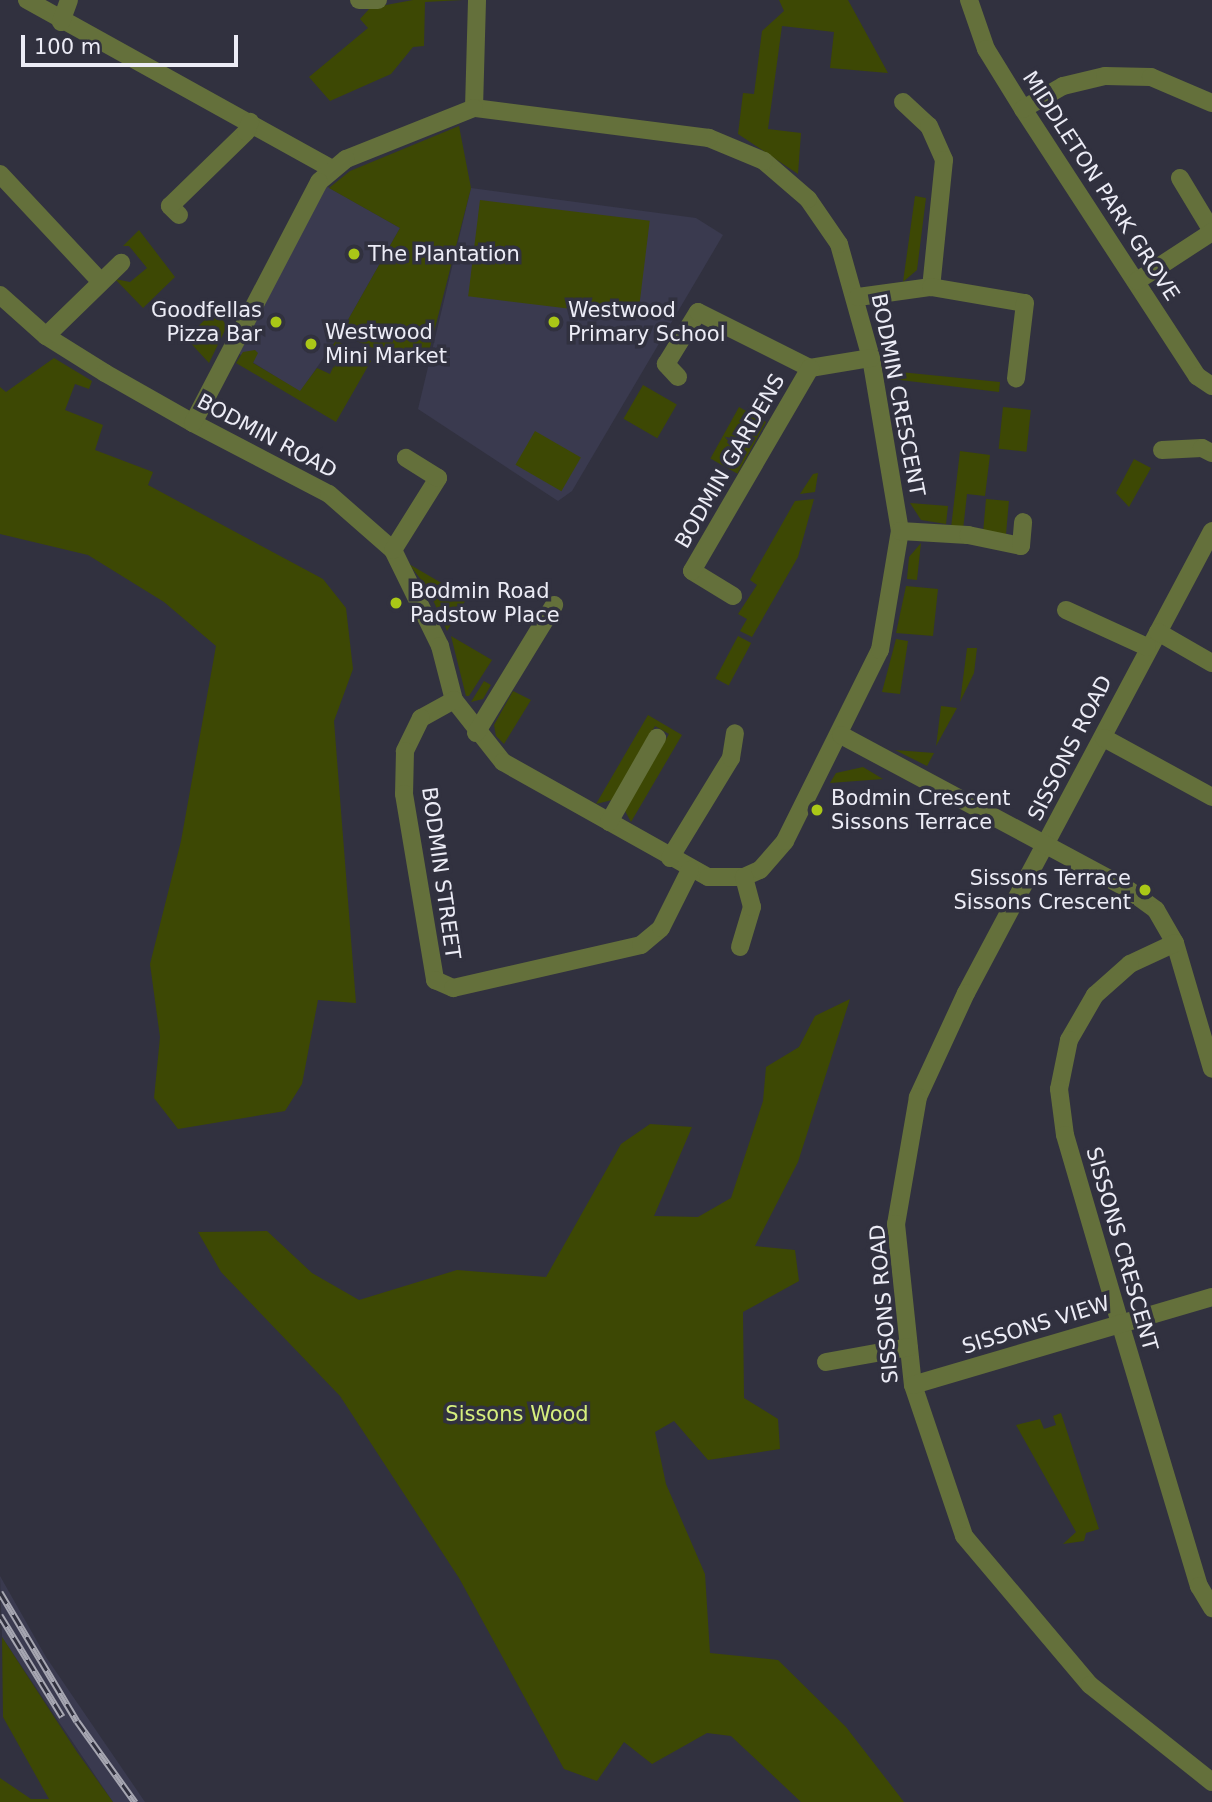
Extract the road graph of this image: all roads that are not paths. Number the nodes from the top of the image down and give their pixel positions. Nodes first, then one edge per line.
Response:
1 (27, 0) edge
2 (69, 0) edge
3 (359, 0) edge
4 (378, 0) edge
5 (477, 0) edge
6 (969, 0) edge
7 (61, 22) junction
8 (903, 103) dead end
9 (1212, 103) edge
10 (474, 108) junction
11 (1023, 109) junction
12 (250, 122) junction
13 (330, 168) junction
14 (0, 174) edge
15 (1180, 178) dead end
16 (179, 215) dead end
17 (1212, 232) edge
18 (121, 263) dead end
19 (100, 281) junction
20 (1137, 281) junction
21 (931, 287) junction
22 (0, 295) edge
23 (858, 297) junction
24 (46, 336) junction
25 (871, 358) junction
26 (810, 368) junction
27 (678, 377) dead end
28 (1016, 378) dead end
29 (1212, 386) edge
30 (193, 423) junction
31 (1162, 450) dead end
32 (1212, 453) edge
33 (406, 458) dead end
34 (1023, 522) dead end
35 (900, 531) junction
36 (1212, 531) edge
37 (393, 550) junction
38 (733, 596) dead end
39 (554, 605) dead end
40 (1066, 610) dead end
41 (1152, 640) junction
42 (1212, 663) edge
43 (454, 700) junction
44 (476, 733) junction
45 (735, 733) dead end
46 (841, 735) junction
47 (657, 738) dead end
48 (1104, 738) junction
49 (1212, 797) edge
50 (609, 822) junction
51 (1046, 844) junction
52 (670, 858) junction
53 (690, 870) junction
54 (744, 877) junction
55 (1175, 943) junction
56 (740, 947) dead end
57 (1208, 1043) edge
58 (1212, 1069) edge
59 (1212, 1297) edge
60 (1120, 1324) junction
61 (909, 1346) junction
62 (826, 1362) dead end
63 (913, 1385) junction
64 (1212, 1608) edge
65 (1212, 1782) edge

1 - 7 street
2 - 7 street
3 - 4 street
5 - 10 street
6 - 11 street, MIDDLETON PARK GROVE
7 - 12 street
8 - 21 street
9 - 11 street
10 - 13 street, BODMIN CRESCENT
10 - 23 street, BODMIN CRESCENT
11 - 20 street, MIDDLETON PARK GROVE
12 - 13 street
12 - 16 street
13 - 30 street
14 - 19 street
15 - 17 street
17 - 20 street
18 - 19 street
19 - 24 street
20 - 29 street, MIDDLETON PARK GROVE
21 - 23 street
21 - 28 street
22 - 24 street, BODMIN ROAD
23 - 25 street, BODMIN CRESCENT
24 - 30 street, BODMIN ROAD
25 - 26 street
25 - 35 street, BODMIN CRESCENT
26 - 27 street
26 - 38 street, BODMIN GARDENS
30 - 37 street, BODMIN ROAD
31 - 32 street
33 - 37 street
34 - 35 street
35 - 46 street, BODMIN CRESCENT
36 - 41 street, SISSONS ROAD
37 - 43 street, BODMIN ROAD
39 - 44 street
40 - 41 street
41 - 42 street
41 - 48 street, SISSONS ROAD
43 - 44 street, BODMIN ROAD
43 - 53 street, BODMIN STREET
44 - 50 street, BODMIN ROAD
45 - 52 street
46 - 51 street
46 - 54 street, BODMIN CRESCENT
47 - 50 street
48 - 49 street
48 - 51 street, SISSONS ROAD
50 - 52 street, BODMIN ROAD
51 - 55 street
51 - 61 street, SISSONS ROAD
52 - 53 street, BODMIN ROAD
53 - 54 street, BODMIN ROAD
54 - 56 street
55 - 57 street
55 - 60 street, SISSONS CRESCENT
57 - 58 street
59 - 60 street, SISSONS VIEW
60 - 63 street, SISSONS VIEW
60 - 64 street, SISSONS CRESCENT
61 - 62 street
61 - 63 street, SISSONS ROAD
63 - 65 street, SISSONS ROAD

